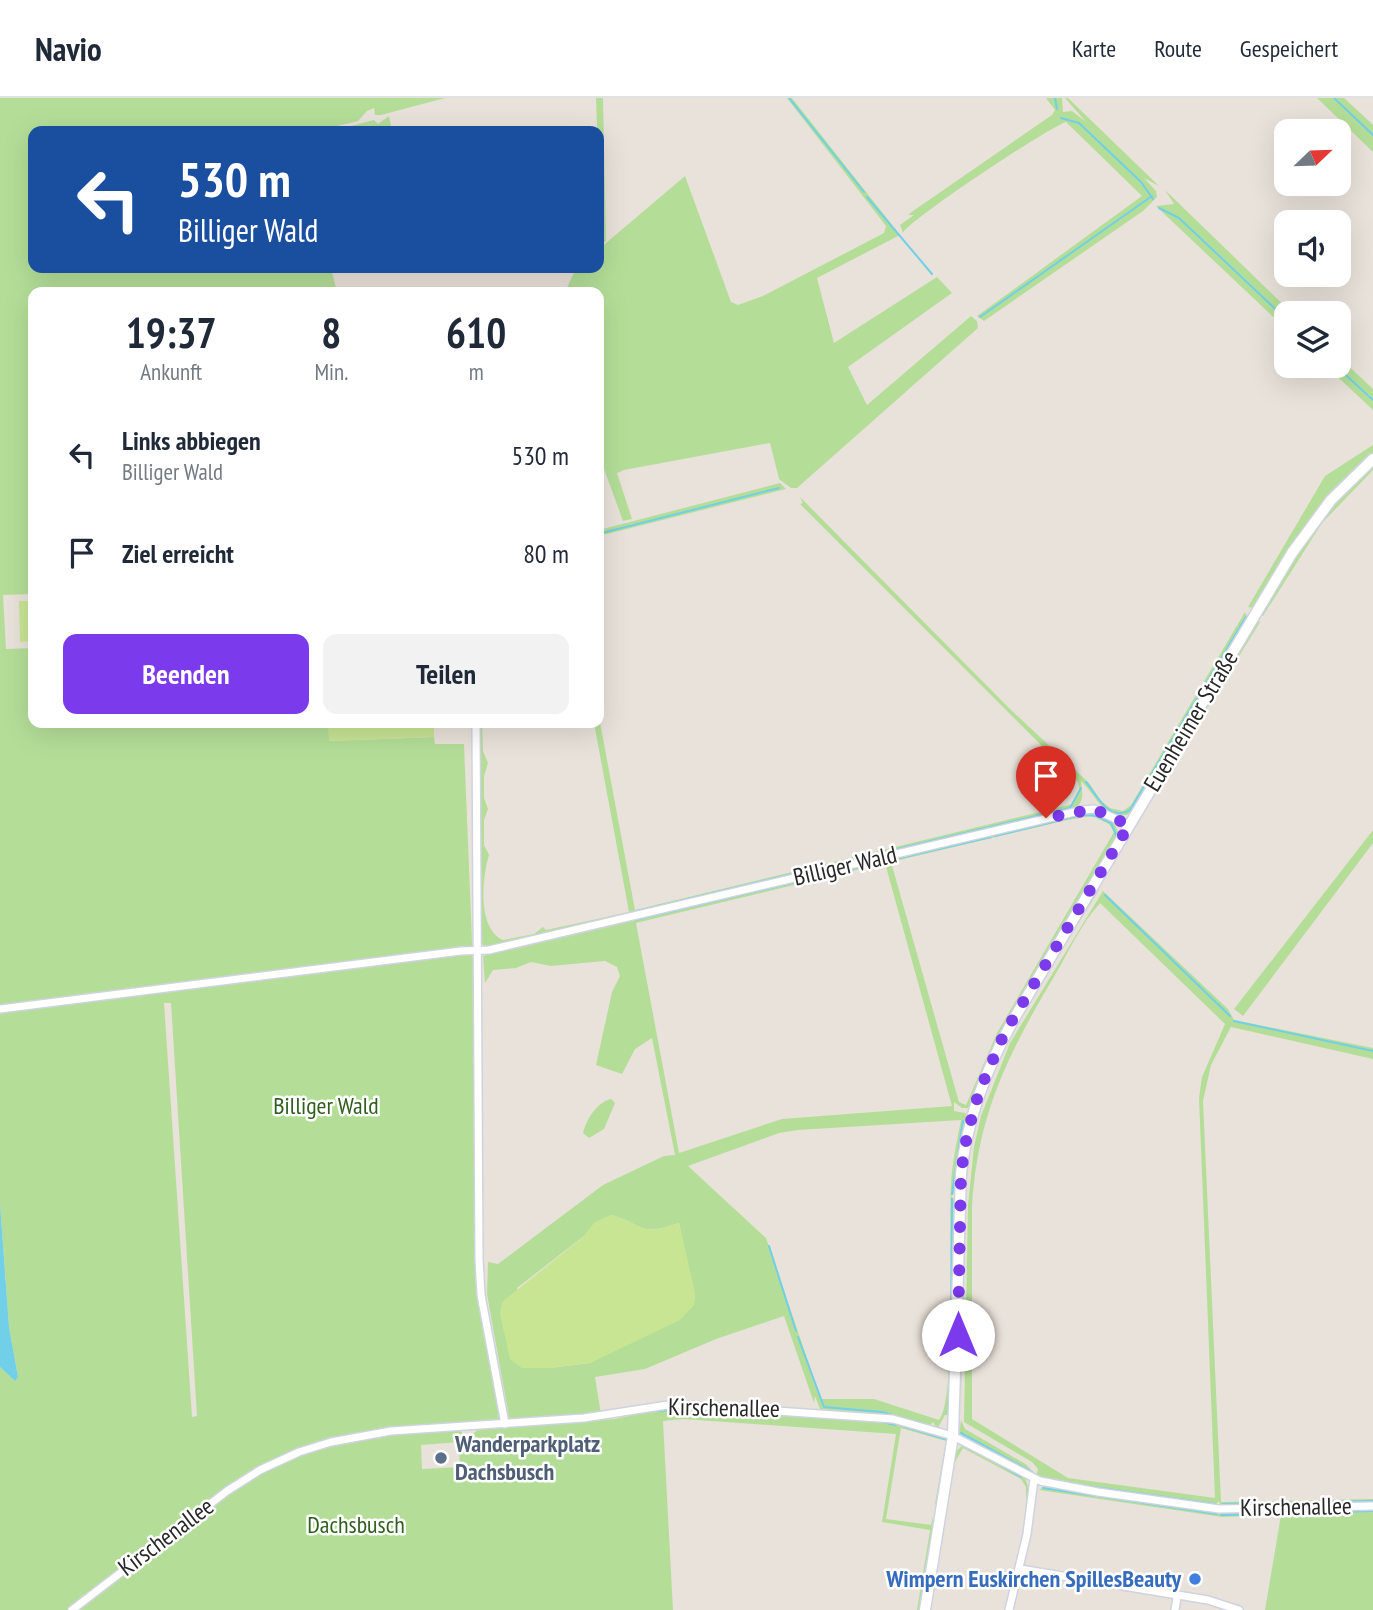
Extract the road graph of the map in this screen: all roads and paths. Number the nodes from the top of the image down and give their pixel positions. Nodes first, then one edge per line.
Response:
1 (1373, 459) edge
2 (476, 728) edge
3 (1129, 825) junction
4 (478, 950) junction
5 (0, 1009) edge
6 (505, 1424) junction
7 (953, 1436) junction
8 (1034, 1479) junction
9 (1373, 1506) edge
10 (1020, 1569) junction
11 (1177, 1597) junction
12 (72, 1610) edge
13 (925, 1610) edge
14 (1009, 1610) edge
15 (1175, 1610) edge
16 (1239, 1610) edge

1 - 3 main road, Euenheimer Straße
2 - 4 street
3 - 4 street, Billiger Wald
3 - 7 main road, Euenheimer Straße
4 - 5 street, Billiger Wald
4 - 6 street
6 - 7 street, Kirschenallee
6 - 12 street, Kirschenallee
7 - 8 street, Kirschenallee
7 - 13 main road, Euenheimer Straße
8 - 9 street, Kirschenallee
8 - 10 street
10 - 11 street
10 - 14 street
11 - 15 street
11 - 16 street

